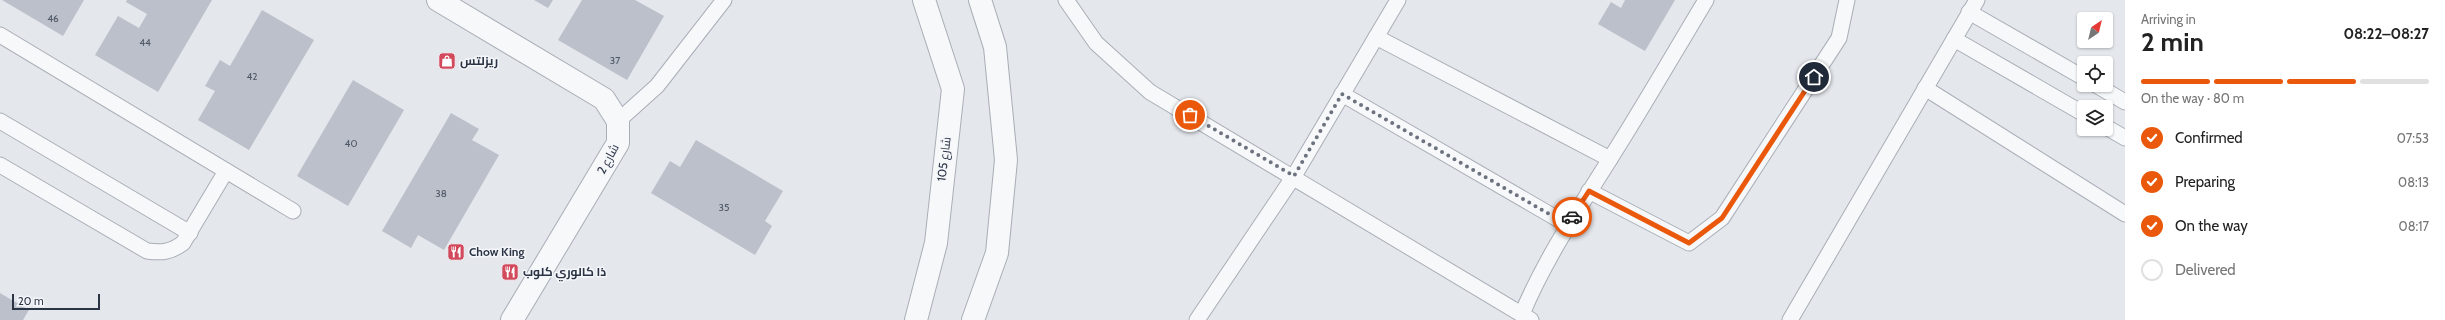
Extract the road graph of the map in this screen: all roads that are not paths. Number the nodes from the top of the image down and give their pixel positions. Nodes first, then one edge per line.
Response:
1 (438, 0) edge
2 (724, 0) edge
3 (924, 0) edge
4 (980, 0) edge
5 (1066, 0) edge
6 (1398, 0) edge
7 (1706, 0) edge
8 (1847, 0) edge
9 (1973, 6) edge
10 (0, 35) edge
11 (1376, 36) junction
12 (1954, 39) junction
13 (2077, 73) edge
14 (1925, 88) junction
15 (2108, 92) edge
16 (1342, 94) junction
17 (2125, 102) edge
18 (2077, 110) edge
19 (0, 120) edge
20 (618, 121) junction
21 (2113, 131) edge
22 (2125, 138) edge
23 (1610, 159) junction
24 (0, 165) edge
25 (226, 172) junction
26 (1294, 176) junction
27 (1589, 191) junction
28 (293, 211) dead end
29 (2125, 214) edge
30 (1568, 225) junction
31 (190, 233) junction
32 (1527, 317) edge
33 (512, 320) edge
34 (916, 320) edge
35 (973, 320) edge
36 (1197, 320) edge
37 (1790, 320) edge

1 - 20 street
2 - 20 lane
3 - 34 street, شارع 105
4 - 35 street
5 - 26 lane
6 - 11 lane
7 - 23 lane
8 - 27 lane
9 - 12 lane
9 - 13 lane
10 - 25 lane
11 - 16 lane
11 - 23 lane
12 - 14 lane
12 - 18 lane
14 - 29 lane
14 - 37 lane
15 - 17 lane
16 - 26 lane
16 - 30 lane
19 - 31 lane
20 - 33 street, شارع 2
21 - 22 lane
23 - 27 lane
24 - 31 lane
25 - 28 lane
25 - 31 lane
26 - 32 lane
26 - 36 lane
27 - 30 lane
30 - 32 lane

